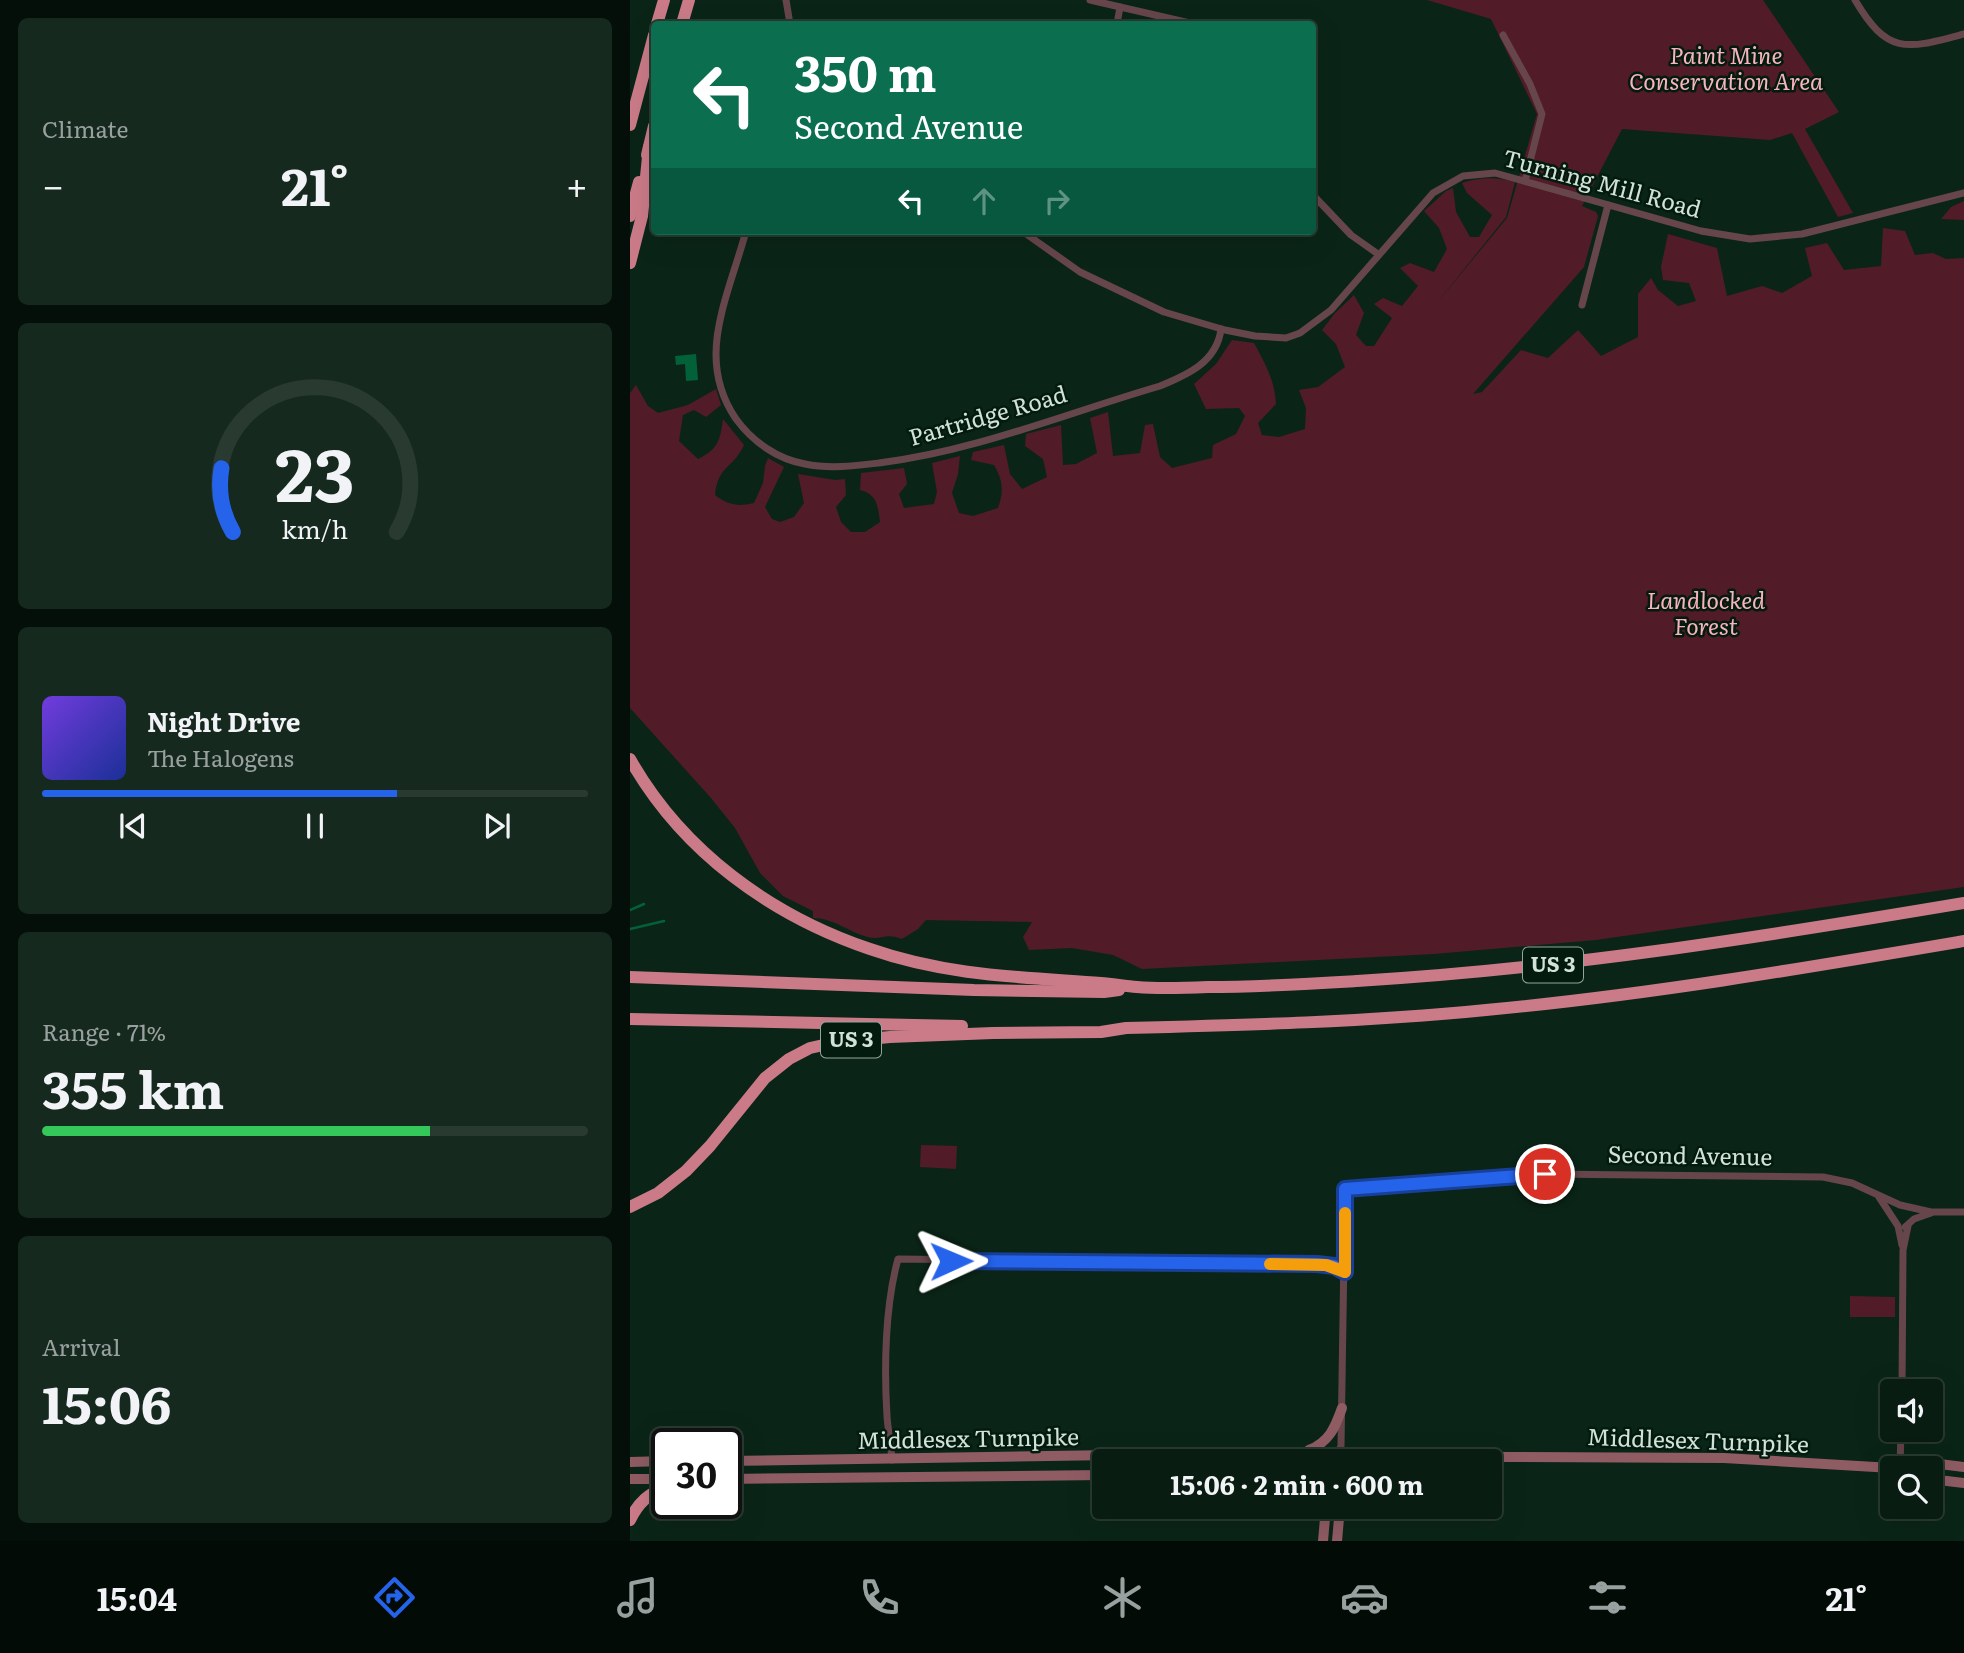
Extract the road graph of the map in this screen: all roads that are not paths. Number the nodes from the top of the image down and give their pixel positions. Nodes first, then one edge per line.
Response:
1 (664, 0) edge
2 (688, 0) edge
3 (786, 0) edge
4 (1090, 0) edge
5 (1855, 0) edge
6 (1119, 7) junction
7 (658, 21) edge
8 (683, 21) edge
9 (790, 21) edge
10 (1117, 21) edge
11 (1182, 21) edge
12 (1964, 34) edge
13 (1503, 35) dead end
14 (651, 47) edge
15 (630, 125) edge
16 (651, 139) edge
17 (649, 147) junction
18 (1525, 181) junction
19 (1964, 192) edge
20 (1316, 198) edge
21 (1608, 205) junction
22 (630, 216) edge
23 (745, 235) edge
24 (1027, 235) edge
25 (1378, 254) junction
26 (630, 263) edge
27 (1582, 305) dead end
28 (1221, 329) junction
29 (630, 759) edge
30 (1964, 903) edge
31 (1964, 941) edge
32 (630, 977) edge
33 (1138, 988) junction
34 (630, 1019) edge
35 (1126, 1028) junction
36 (1877, 1194) junction
37 (1900, 1205) junction
38 (630, 1207) edge
39 (1911, 1208) junction
40 (1931, 1212) junction
41 (1964, 1212) edge
42 (1892, 1216) junction
43 (1911, 1223) junction
44 (1898, 1226) junction
45 (1903, 1250) junction
46 (1345, 1272) junction
47 (1902, 1379) edge
48 (1342, 1408) junction
49 (1312, 1449) edge
50 (1340, 1449) edge
51 (1092, 1456) edge
52 (1503, 1457) edge
53 (892, 1460) junction
54 (651, 1461) edge
55 (742, 1461) edge
56 (630, 1462) edge
57 (1943, 1465) edge
58 (1880, 1467) edge
59 (1964, 1468) edge
60 (1092, 1475) edge
61 (878, 1478) junction
62 (630, 1479) edge
63 (651, 1479) edge
64 (742, 1479) edge
65 (1943, 1481) edge
66 (1964, 1483) edge
67 (651, 1495) edge
68 (1325, 1519) edge
69 (1339, 1519) edge
70 (630, 1520) edge
71 (1323, 1541) edge
72 (1337, 1541) edge

1 - 7 highway
2 - 8 highway
3 - 9 street
4 - 6 street
5 - 12 street
6 - 10 street
6 - 11 street
13 - 18 street
14 - 15 highway
16 - 17 highway
17 - 22 highway
17 - 26 highway
18 - 21 street, Turning Mill Road
18 - 25 street, Turning Mill Road
19 - 21 street, Turning Mill Road
20 - 25 street
21 - 27 street
23 - 28 street, Partridge Road
24 - 28 street, Turning Mill Road
25 - 28 street, Turning Mill Road
29 - 33 highway
30 - 33 highway, US 3
31 - 35 highway, US 3
32 - 33 highway, US 3
34 - 35 highway
35 - 38 highway, US 3
36 - 37 street, Second Avenue
36 - 42 street
36 - 46 street, Second Avenue
37 - 39 street
37 - 42 street
39 - 40 street
39 - 43 street
40 - 41 street
40 - 43 street
42 - 44 street
43 - 44 street
43 - 45 street
44 - 45 street
45 - 47 street
46 - 48 street, Second Avenue
46 - 53 street
48 - 49 main road
48 - 50 street, Second Avenue
51 - 53 main road, Middlesex Turnpike
52 - 58 main road, Middlesex Turnpike
53 - 55 main road, Middlesex Turnpike
53 - 61 main road
54 - 56 main road
57 - 59 main road
60 - 61 main road, Middlesex Turnpike
61 - 64 main road, Middlesex Turnpike
62 - 63 main road
65 - 66 main road
67 - 70 highway
68 - 71 main road
69 - 72 main road

